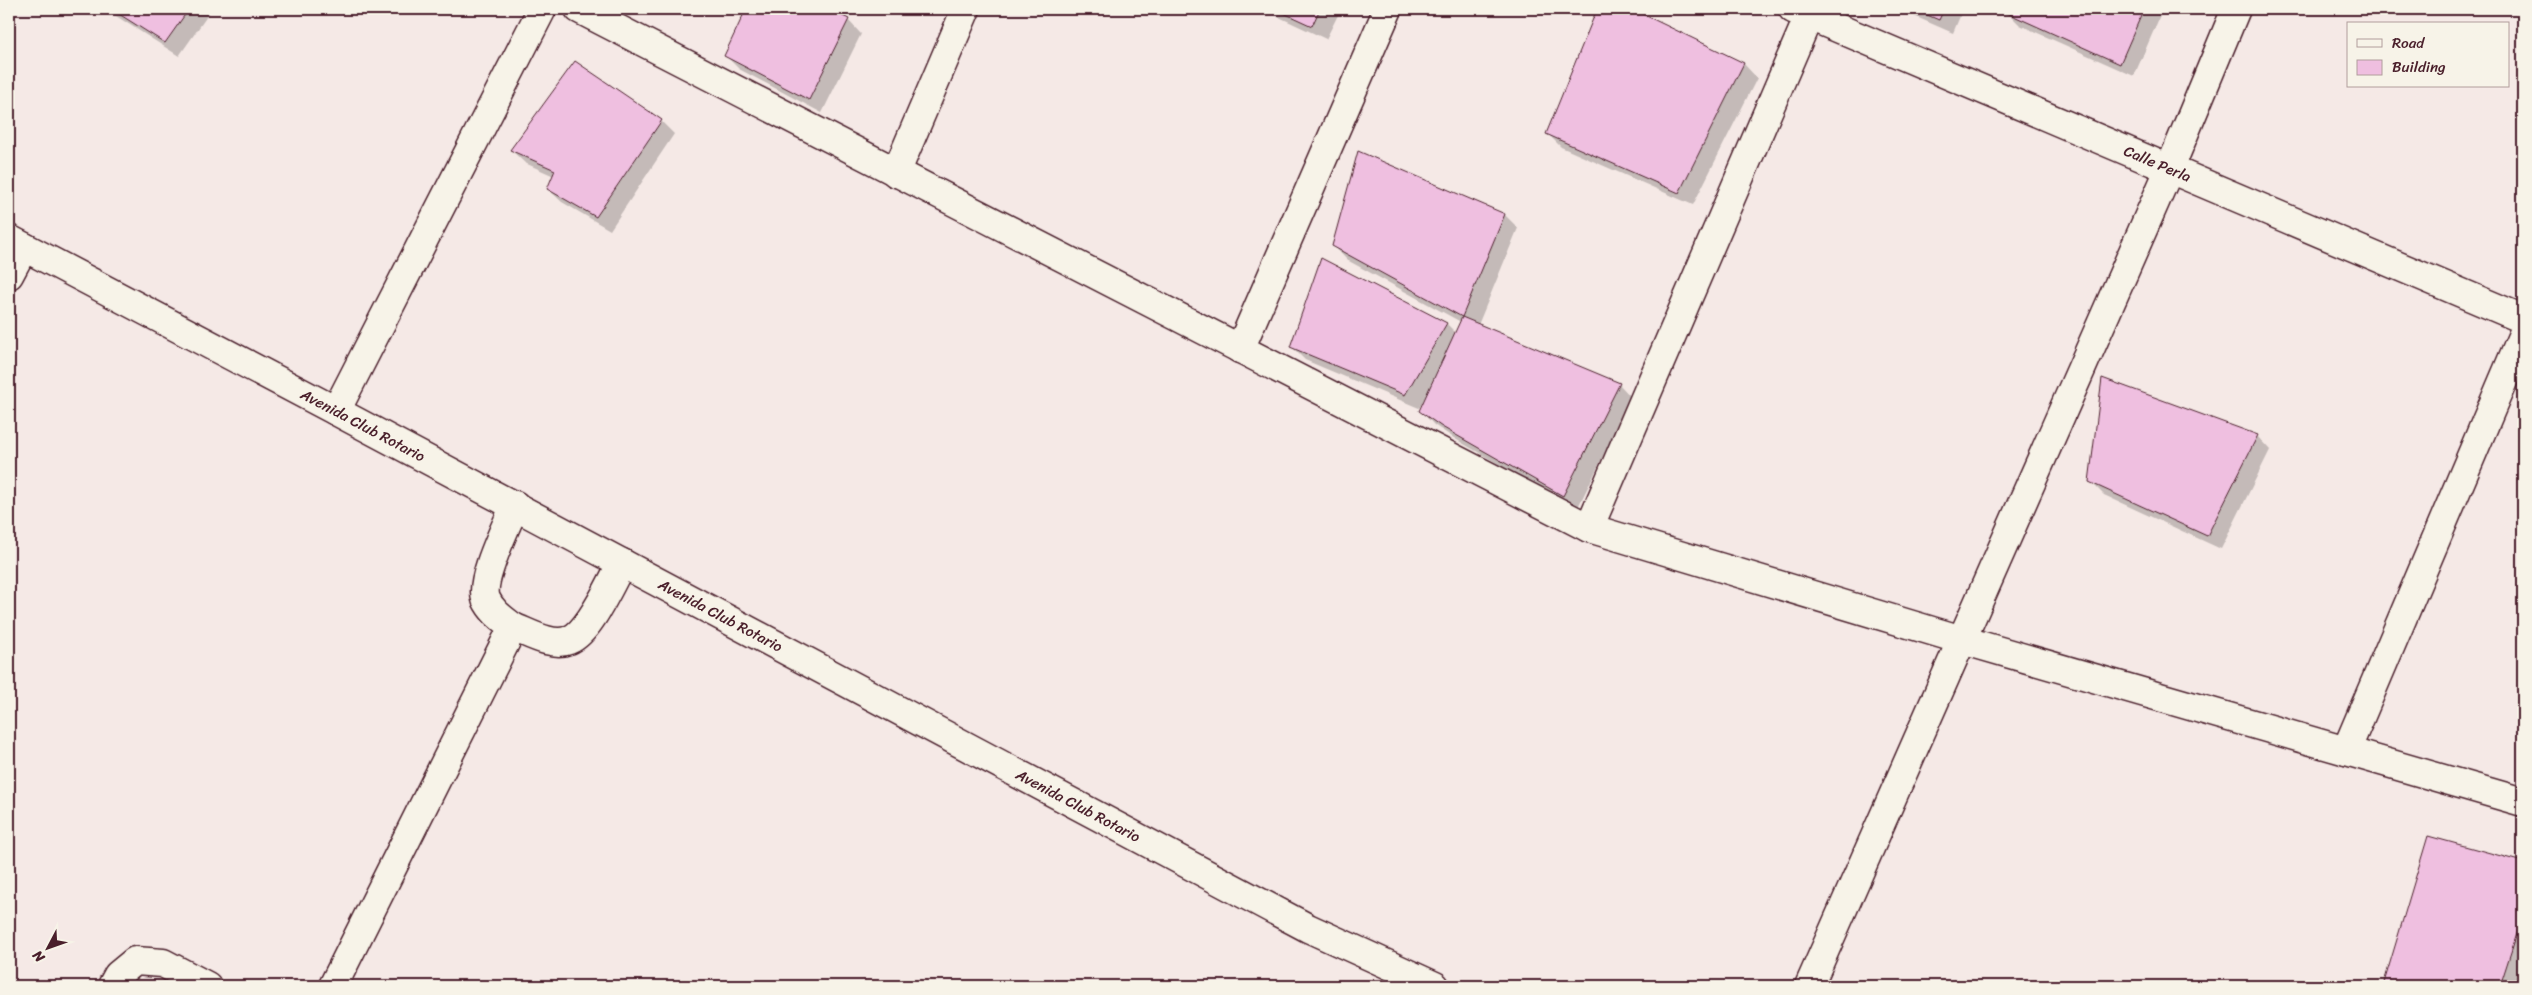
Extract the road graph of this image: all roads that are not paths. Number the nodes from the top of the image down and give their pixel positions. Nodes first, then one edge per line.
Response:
1 (542, 9) edge
2 (579, 9) edge
3 (966, 9) edge
4 (1388, 9) edge
5 (2236, 9) edge
6 (1801, 12) edge
7 (2170, 168) junction
8 (896, 173) junction
9 (16, 243) edge
10 (9, 275) edge
11 (2523, 319) edge
12 (2523, 334) edge
13 (1240, 349) junction
14 (336, 411) junction
15 (515, 505) junction
16 (1589, 528) junction
17 (622, 563) junction
18 (513, 627) junction
19 (1962, 640) junction
20 (2346, 751) junction
21 (2523, 802) edge
22 (112, 986) edge
23 (207, 986) edge
24 (333, 986) edge
25 (1435, 986) edge
26 (1809, 986) edge

1 - 14 street
2 - 8 street
3 - 8 street
4 - 13 street
5 - 7 street
6 - 7 street, Calle Perla
6 - 16 street
7 - 11 street, Calle Perla
7 - 19 street
8 - 13 street
9 - 10 street
9 - 14 street, Avenida Club Rotario
12 - 20 street
13 - 16 street
14 - 15 street, Avenida Club Rotario
15 - 17 street, Avenida Club Rotario
15 - 18 street
16 - 19 street
17 - 18 street
17 - 25 street, Avenida Club Rotario
18 - 24 street
19 - 20 street
19 - 26 street
20 - 21 street
22 - 23 street

